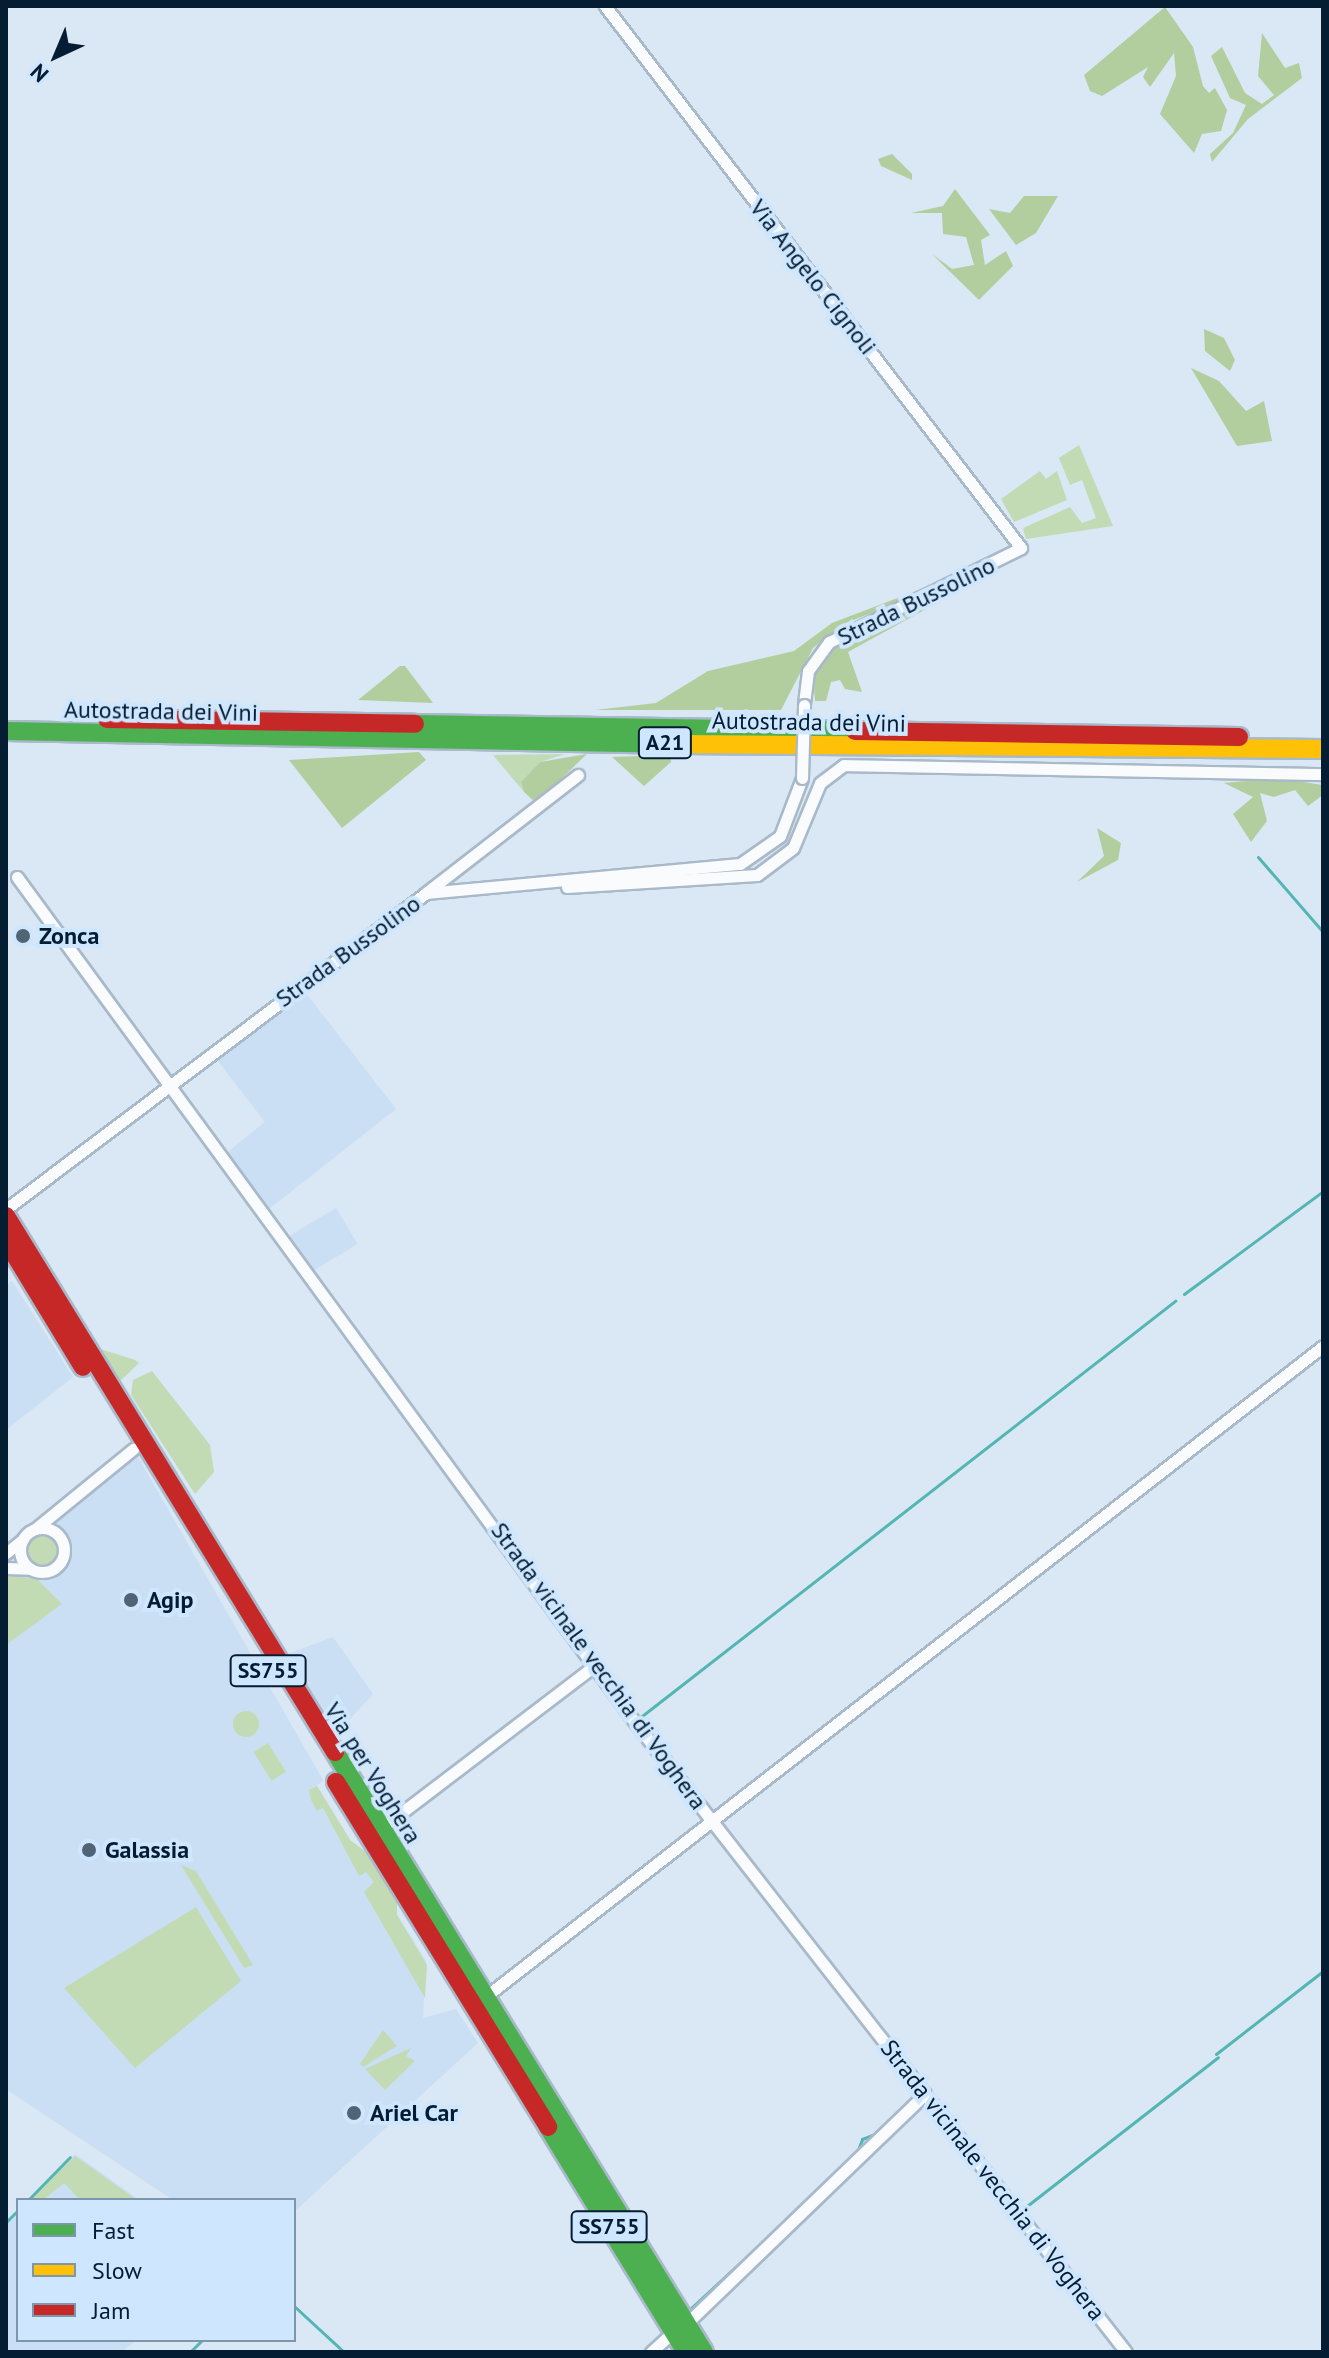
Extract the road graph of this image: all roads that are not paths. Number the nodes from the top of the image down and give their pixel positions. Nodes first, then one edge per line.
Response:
1 (605, 6) edge
2 (1021, 548) joint
3 (6, 718) edge
4 (6, 731) edge
5 (1323, 737) edge
6 (1323, 749) edge
7 (1323, 774) edge
8 (578, 775) dead end
9 (17, 877) dead end
10 (538, 885) junction
11 (426, 893) junction
12 (169, 1086) junction
13 (6, 1209) edge
14 (6, 1216) edge
15 (6, 1240) edge
16 (1323, 1346) edge
17 (133, 1449) junction
18 (35, 1529) junction
19 (23, 1539) junction
20 (6, 1553) edge
21 (6, 1568) edge
22 (30, 1569) junction
23 (595, 1665) junction
24 (714, 1821) junction
25 (380, 1829) junction
26 (485, 1997) junction
27 (925, 2094) junction
28 (680, 2328) junction
29 (651, 2352) edge
30 (686, 2352) edge
31 (704, 2352) edge
32 (1126, 2352) edge

1 - 2 street, Via Angelo Cignoli
2 - 10 street, Strada Bussolino, bridge
3 - 5 main road, Autostrada dei Vini / A21
4 - 6 main road, Autostrada dei Vini / A21
7 - 10 street
8 - 11 street
9 - 12 street, Strada vicinale vecchia di Voghera
10 - 11 street, Strada Bussolino
11 - 12 street, Strada Bussolino
12 - 13 street, Strada Bussolino
12 - 23 street, Strada vicinale vecchia di Voghera
14 - 25 main road, Via per Voghera / SS755
15 - 17 main road, Via per Voghera / SS755
16 - 24 street
17 - 18 street
17 - 28 main road, Via per Voghera / SS755
18 - 19 street
18 - 22 street
19 - 20 street
19 - 22 street
21 - 22 street
23 - 24 street, Strada vicinale vecchia di Voghera
23 - 25 street
24 - 26 street
24 - 27 street, Strada vicinale vecchia di Voghera
25 - 26 main road, Via per Voghera / SS755
26 - 28 main road, Via per Voghera / SS755
27 - 28 street
27 - 32 street, Strada vicinale vecchia di Voghera
28 - 29 street
28 - 30 main road, Via per Voghera / SS755
28 - 31 main road, Via per Voghera / SS755

